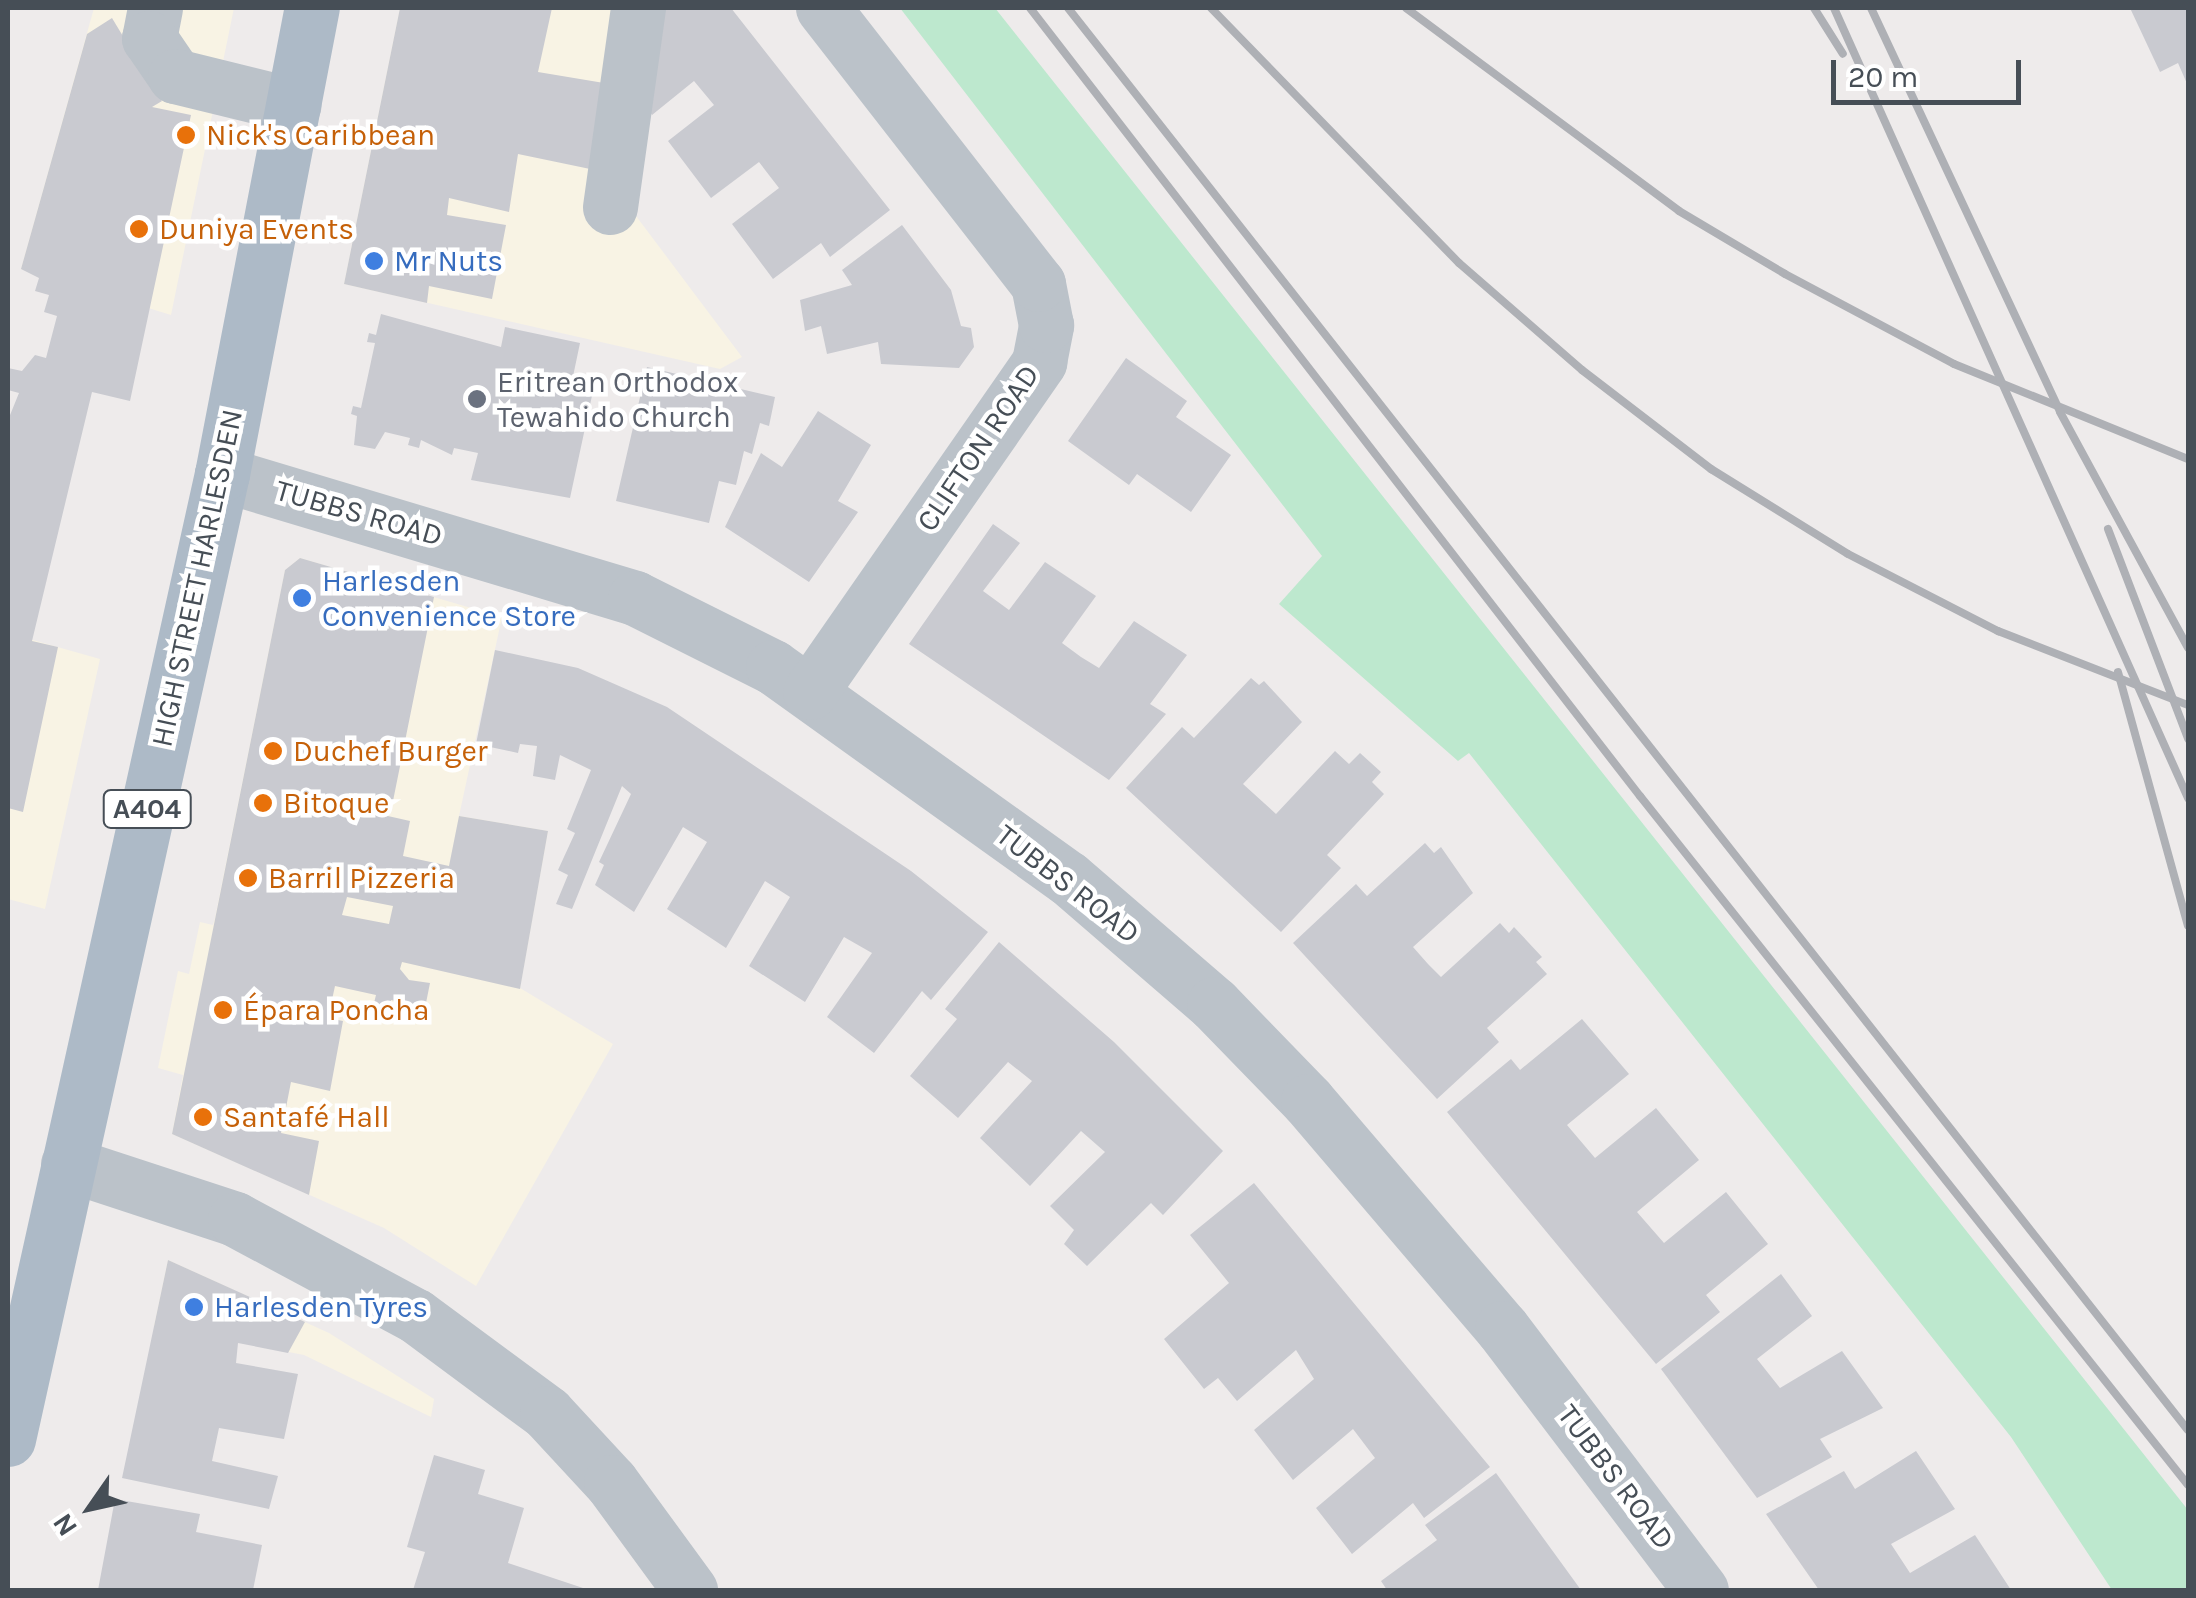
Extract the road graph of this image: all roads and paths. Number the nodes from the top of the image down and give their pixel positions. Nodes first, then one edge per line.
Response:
1 (155, 8) edge
2 (312, 8) edge
3 (638, 8) edge
4 (823, 8) edge
5 (293, 104) junction
6 (610, 206) dead end
7 (222, 474) junction
8 (810, 692) junction
9 (68, 1164) junction
10 (8, 1438) edge
11 (690, 1590) edge
12 (1701, 1590) edge

1 - 5 street
2 - 5 main road, HIGH STREET HARLESDEN / A404
3 - 6 street
4 - 8 street, CLIFTON ROAD
5 - 7 main road, HIGH STREET HARLESDEN / A404
7 - 8 street, TUBBS ROAD
7 - 9 main road, HIGH STREET HARLESDEN / A404
8 - 12 street, TUBBS ROAD
9 - 10 main road, HIGH STREET HARLESDEN / A404
9 - 11 street

